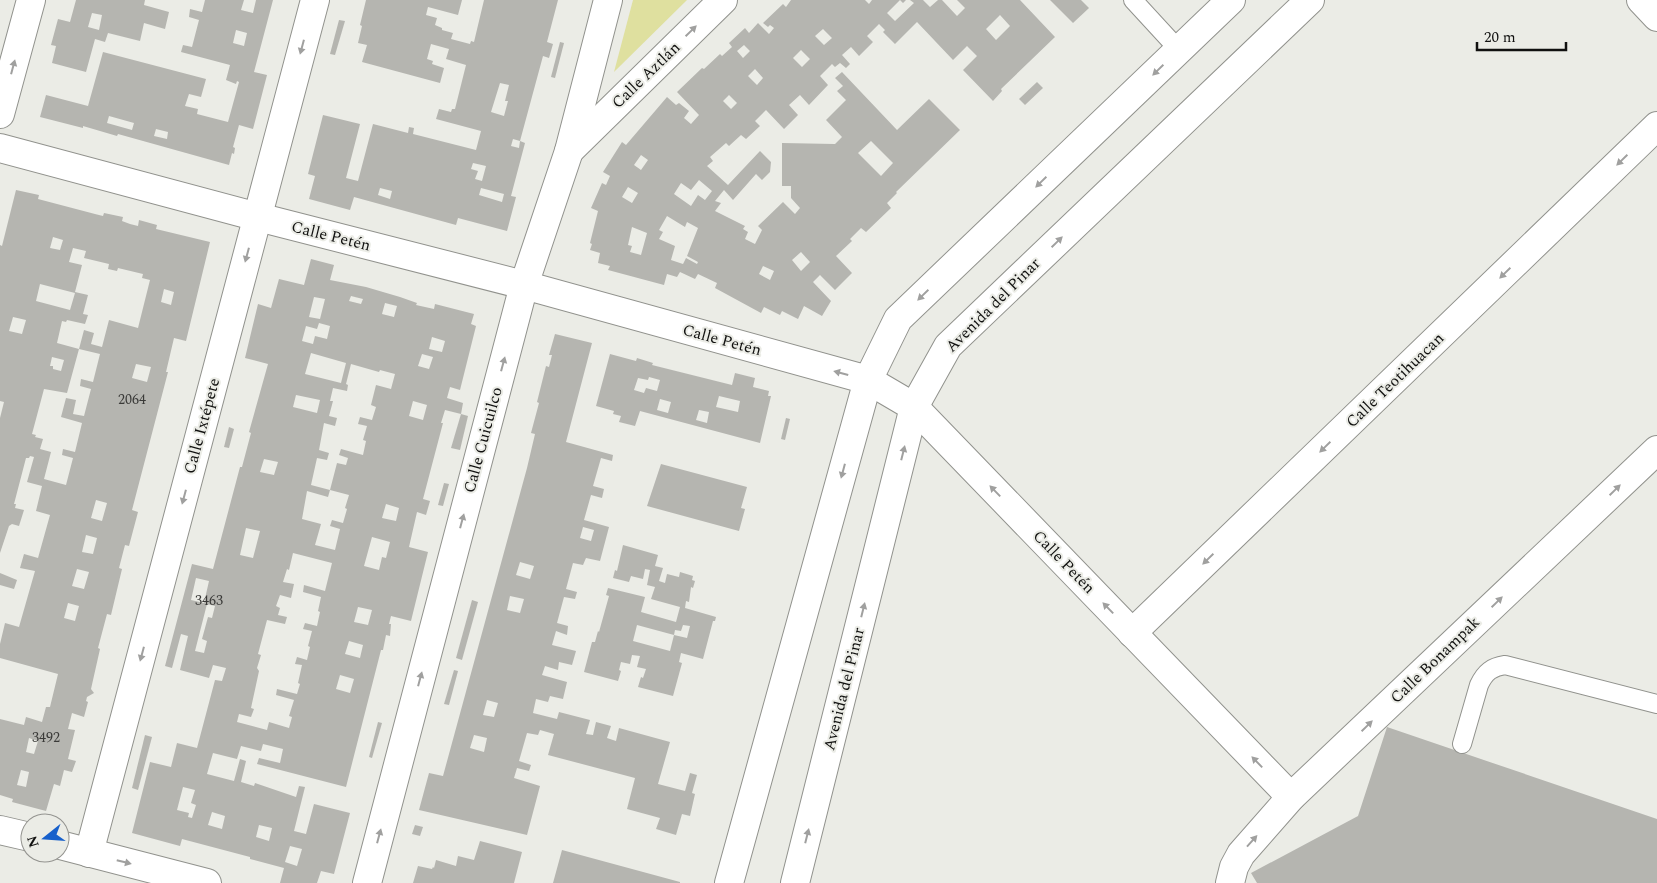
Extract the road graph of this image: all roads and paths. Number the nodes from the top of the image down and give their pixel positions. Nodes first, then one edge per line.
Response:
1 (31, 0) edge
2 (315, 0) edge
3 (608, 0) edge
4 (724, 0) edge
5 (1133, 0) edge
6 (1231, 0) edge
7 (1310, 0) edge
8 (1641, 0) edge
9 (1657, 17) edge
10 (1179, 50) junction
11 (0, 114) edge
12 (1657, 126) edge
13 (0, 148) edge
14 (568, 151) junction
15 (258, 217) junction
16 (524, 285) junction
17 (868, 380) junction
18 (914, 407) junction
19 (1657, 450) edge
20 (1132, 633) junction
21 (1657, 704) edge
22 (1462, 744) dead end
23 (1291, 797) junction
24 (0, 830) edge
25 (20, 835) edge
26 (70, 848) edge
27 (89, 853) junction
28 (207, 883) edge
29 (367, 883) edge
30 (729, 883) edge
31 (795, 883) edge
32 (1230, 883) edge

11 -> 1 street
2 -> 15 street, Calle Ixtépete
3 - 14 street, Calle Cuicuilco
14 -> 4 street, Calle Aztlán
5 - 10 lane
6 - 10 street
18 -> 7 street, Avenida del Pinar
8 - 9 street
10 -> 17 street
12 -> 20 street, Calle Teotihuacan
13 - 15 street, Calle Petén
14 - 16 street, Calle Cuicuilco
15 - 16 street, Calle Petén
15 -> 27 street, Calle Ixtépete
17 -> 16 street, Calle Petén
29 -> 16 street, Calle Cuicuilco
17 - 18 street, Calle Petén
17 -> 30 street
20 -> 18 street, Calle Petén
31 -> 18 street, Avenida del Pinar
23 -> 19 street, Calle Bonampak
23 -> 20 street, Calle Petén
21 - 22 lane
32 -> 23 street, Calle Bonampak
24 - 25 street
26 - 27 street
27 -> 28 street

